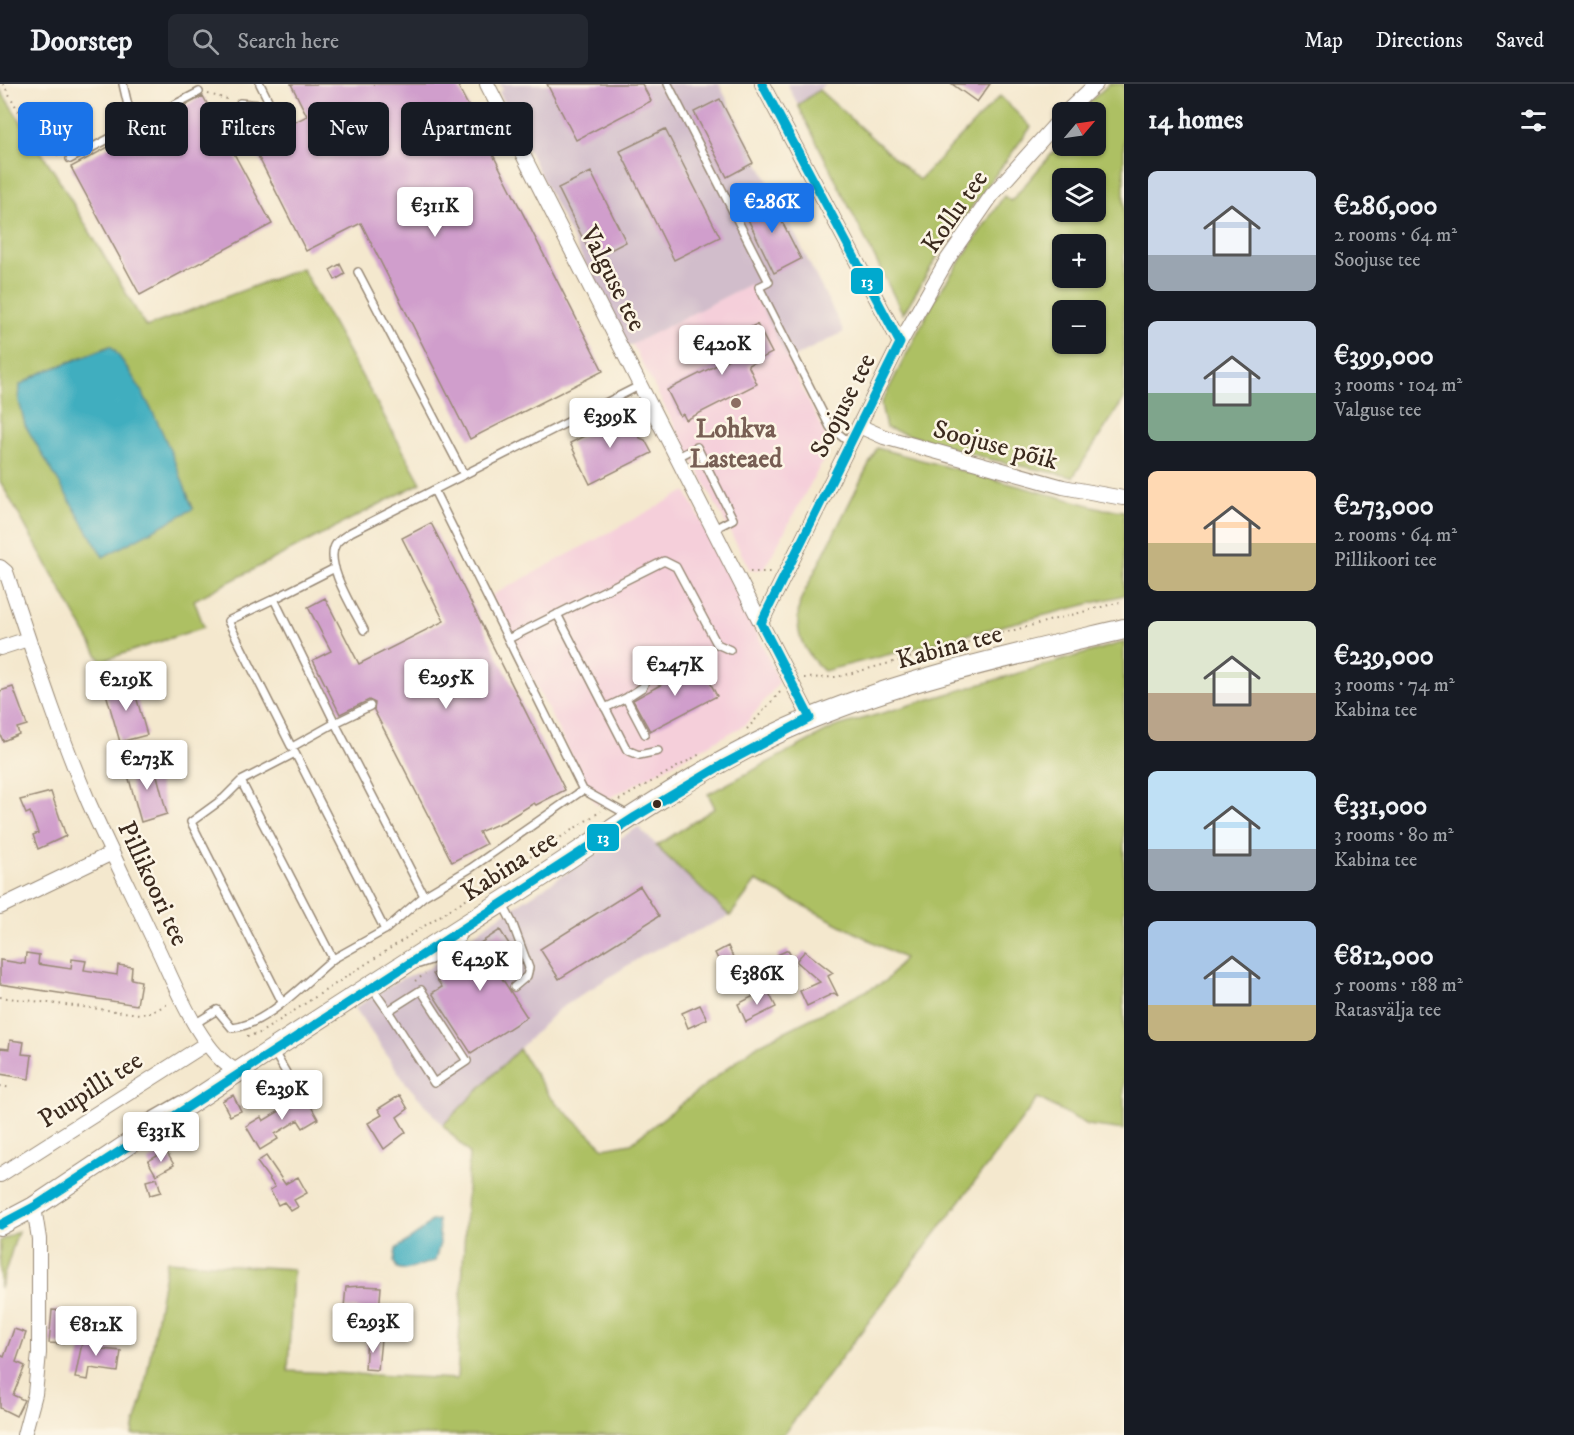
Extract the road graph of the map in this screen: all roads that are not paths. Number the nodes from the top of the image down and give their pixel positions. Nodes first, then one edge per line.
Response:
1 (123, 84) edge
2 (260, 84) edge
3 (487, 84) edge
4 (668, 84) edge
5 (762, 84) edge
6 (1096, 84) edge
7 (199, 92) road end
8 (127, 102) edge
9 (180, 102) edge
10 (269, 102) edge
11 (1077, 102) edge
12 (1052, 128) edge
13 (105, 141) edge
14 (70, 159) road end
15 (358, 272) dead end
16 (900, 343) junction
17 (641, 385) junction
18 (859, 426) junction
19 (850, 443) junction
20 (678, 458) junction
21 (464, 475) junction
22 (434, 490) junction
23 (1123, 498) edge
24 (714, 529) junction
25 (0, 567) edge
26 (334, 568) junction
27 (274, 599) junction
28 (557, 614) junction
29 (761, 623) junction
30 (1124, 629) edge
31 (364, 630) dead end
32 (28, 639) junction
33 (508, 639) junction
34 (0, 648) edge
35 (730, 650) dead end
36 (689, 656) dead end
37 (626, 698) junction
38 (370, 706) dead end
39 (605, 708) junction
40 (810, 718) junction
41 (335, 723) junction
42 (645, 734) dead end
43 (293, 749) junction
44 (658, 751) dead end
45 (241, 781) junction
46 (584, 790) junction
47 (633, 818) junction
48 (112, 853) junction
49 (424, 896) junction
50 (502, 902) junction
51 (0, 907) edge
52 (385, 930) junction
53 (333, 959) junction
54 (371, 986) junction
55 (514, 987) dead end
56 (282, 1002) junction
57 (388, 1011) junction
58 (196, 1023) junction
59 (207, 1043) junction
60 (273, 1048) junction
61 (237, 1071) junction
62 (288, 1076) dead end
63 (0, 1175) edge
64 (34, 1207) junction
65 (0, 1225) edge
66 (24, 1435) edge

1 - 8 lane
2 - 10 lane
3 - 17 street, Valguse tee
4 - 19 lane
5 - 16 street, Soojuse tee
6 - 11 street
7 - 9 lane
12 - 16 street, Kollu tee
13 - 14 lane
15 - 21 lane
16 - 18 street, Soojuse tee
17 - 20 street, Valguse tee
17 - 21 lane
18 - 19 street, Soojuse tee
18 - 23 street, Soojuse põik
19 - 29 street, Soojuse tee
20 - 24 street, Valguse tee
20 - 24 lane
21 - 22 lane
22 - 26 lane
22 - 33 lane
24 - 29 street, Valguse tee
25 - 32 street, Pillikoori tee
26 - 27 lane
26 - 31 lane
27 - 41 lane
27 - 43 lane
28 - 33 lane
28 - 35 lane
28 - 39 lane
29 - 40 street
30 - 40 street, Kabina tee
32 - 34 street
32 - 48 street, Pillikoori tee
33 - 46 lane
36 - 37 lane
37 - 39 lane
37 - 42 lane
38 - 41 lane
39 - 44 lane
40 - 47 street, Kabina tee
41 - 43 lane
41 - 49 lane
43 - 45 lane
43 - 52 lane
45 - 53 lane
45 - 56 lane
46 - 47 lane
46 - 49 lane
47 - 50 street, Kabina tee
48 - 51 street
48 - 58 street, Pillikoori tee
49 - 52 lane
50 - 54 street, Kabina tee
50 - 55 lane
52 - 53 lane
53 - 56 lane
54 - 57 lane
54 - 60 street, Kabina tee
56 - 58 lane
57 - 57 lane
58 - 59 street, Pillikoori tee
59 - 61 street, Pillikoori tee
59 - 63 street, Puupilli tee
60 - 61 street, Kabina tee
60 - 62 lane
61 - 64 street, Kabina tee
64 - 65 street, Kabina tee
64 - 66 street

